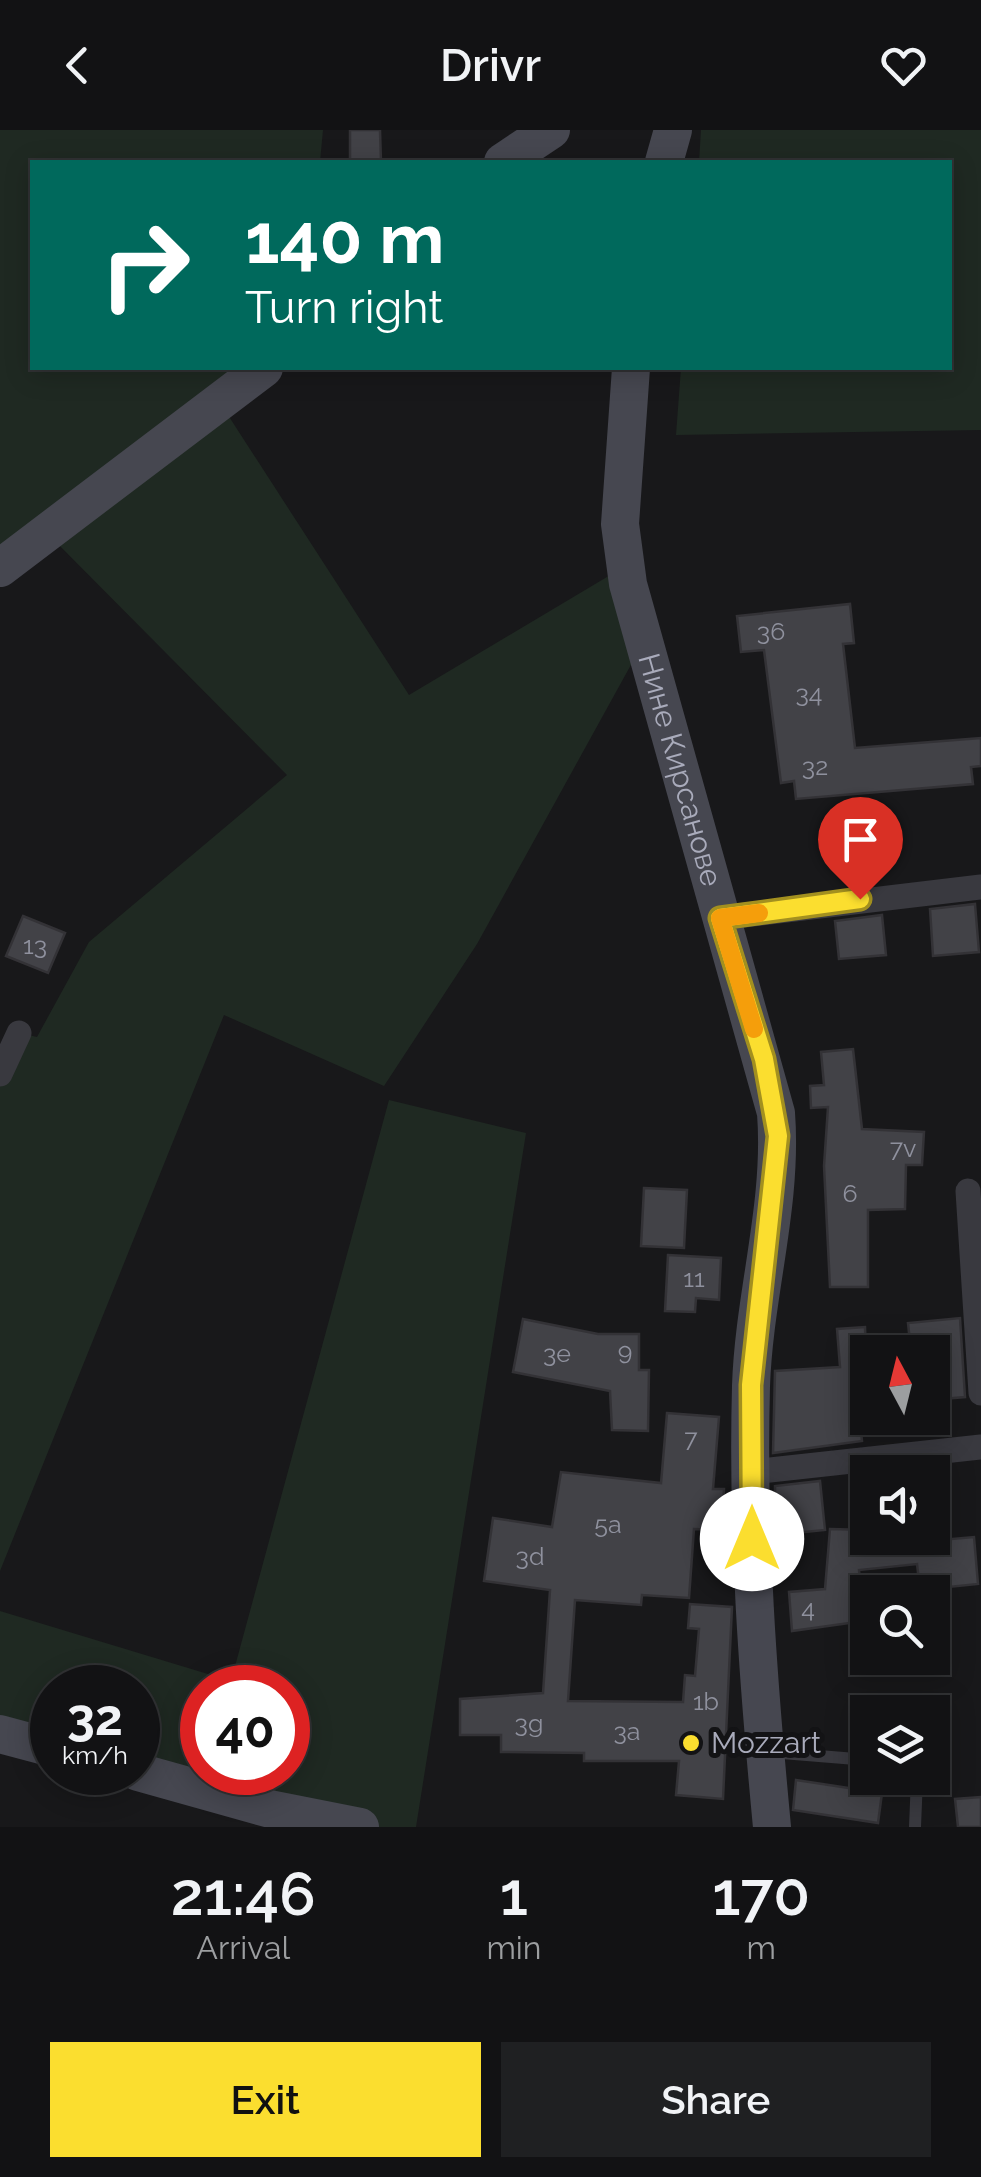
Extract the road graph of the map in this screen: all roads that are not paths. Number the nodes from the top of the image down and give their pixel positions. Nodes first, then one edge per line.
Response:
1 (551, 130) edge
2 (673, 130) edge
3 (506, 160) edge
4 (665, 160) edge
5 (261, 370) edge
6 (631, 370) edge
7 (0, 568) edge
8 (981, 887) edge
9 (720, 918) junction
10 (18, 1033) dead end
11 (0, 1074) edge
12 (968, 1191) dead end
13 (981, 1393) edge
14 (981, 1448) edge
15 (752, 1472) junction
16 (0, 1734) edge
17 (30, 1742) edge
18 (764, 1751) junction
19 (850, 1758) edge
20 (160, 1780) edge
21 (916, 1795) edge
22 (271, 1818) edge
23 (360, 1827) edge
24 (772, 1827) edge
25 (914, 1827) edge

1 - 3 street
2 - 4 street
5 - 7 street
6 - 9 street, Нине Кирсанове
8 - 9 street
9 - 15 street, Нине Кирсанове
10 - 11 street
12 - 13 street
14 - 15 street
15 - 18 street, Нине Кирсанове
16 - 17 street
18 - 19 lane
18 - 24 street, Нине Кирсанове
20 - 22 street
21 - 25 lane
22 - 23 street

